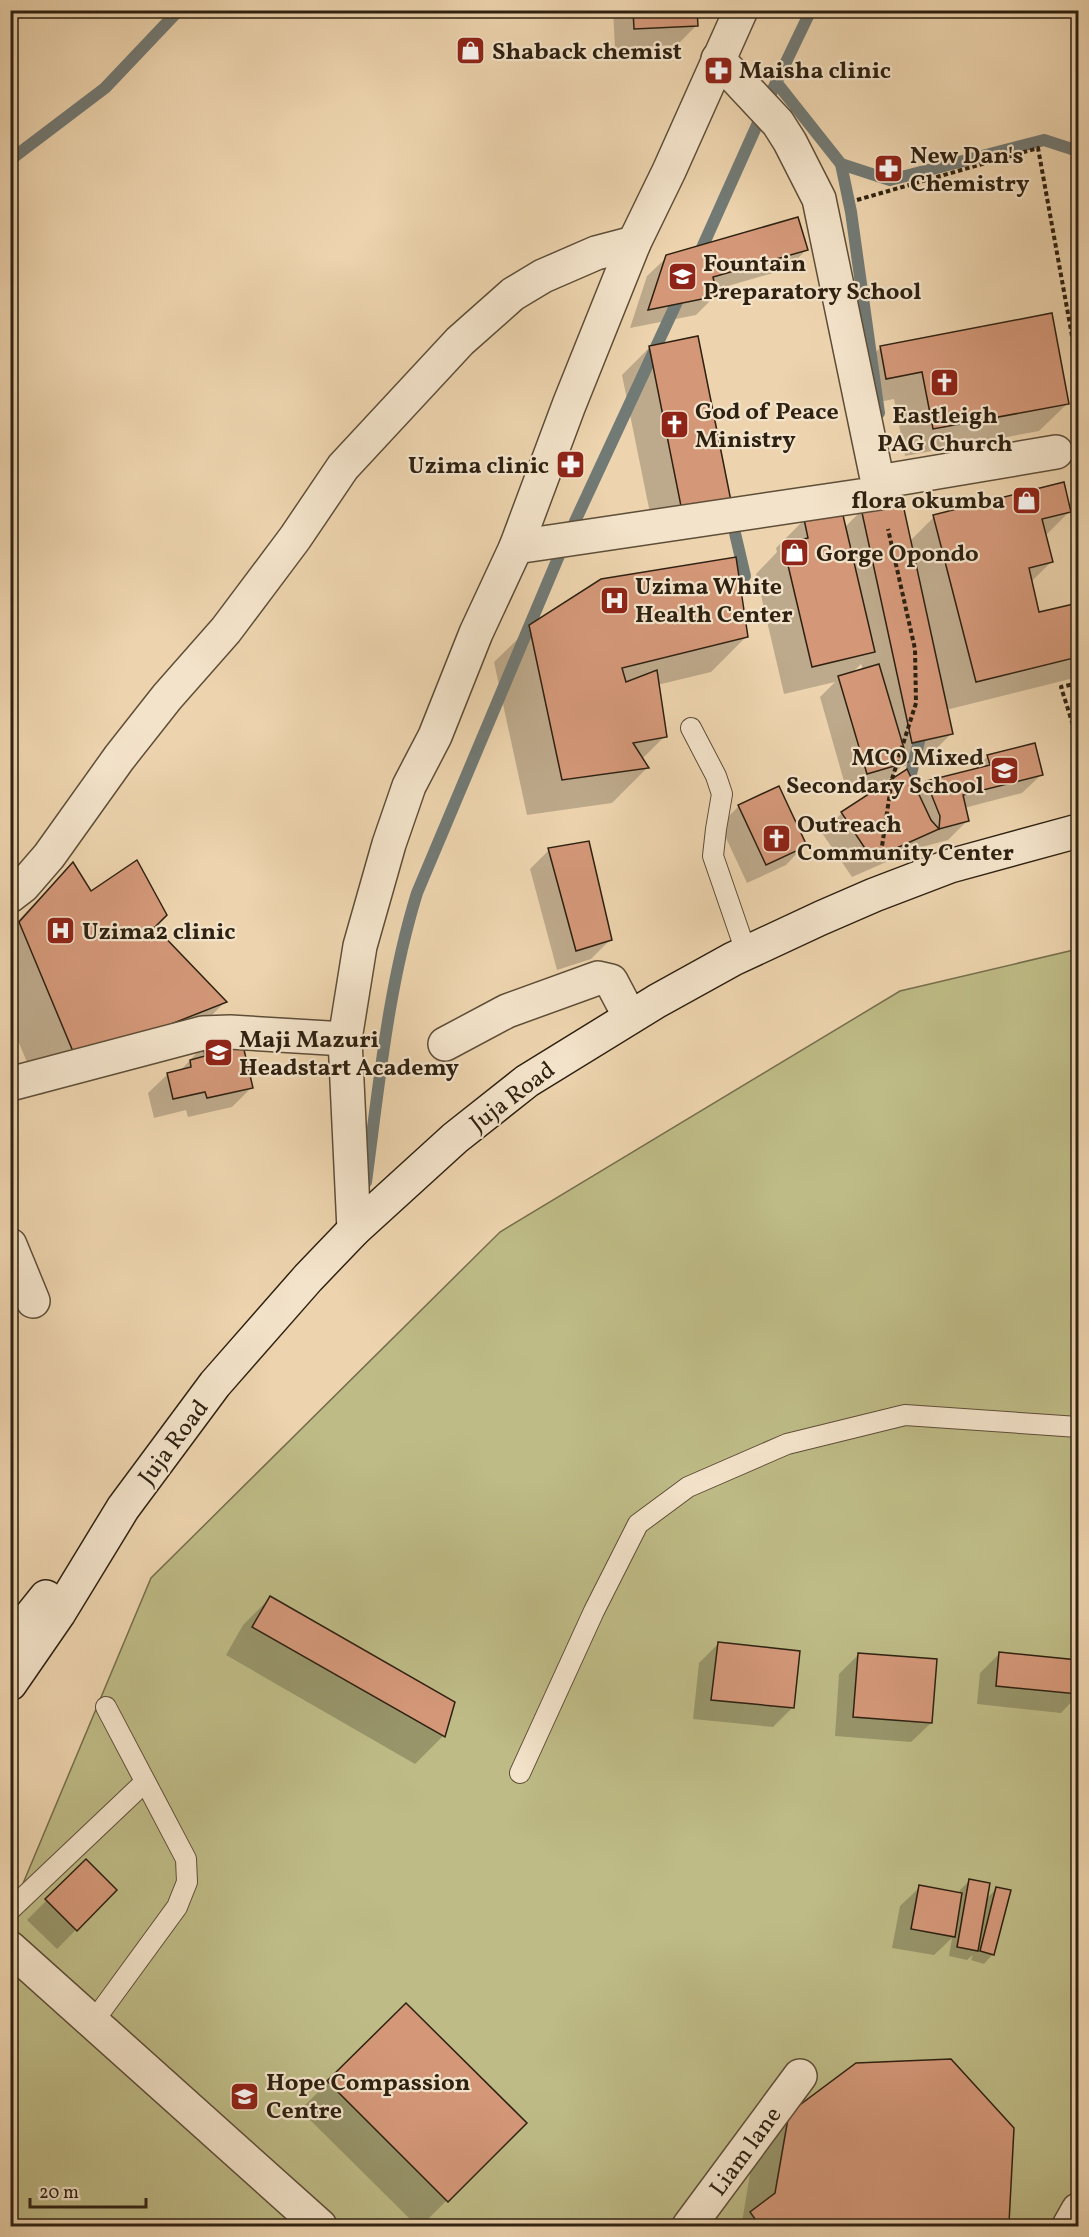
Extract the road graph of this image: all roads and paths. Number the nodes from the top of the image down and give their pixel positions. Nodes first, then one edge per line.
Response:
1 (741, 10) edge
2 (718, 59) junction
3 (823, 213) junction
4 (634, 243) junction
5 (1078, 369) edge
6 (1056, 452) dead end
7 (879, 488) junction
8 (516, 547) junction
9 (1078, 683) edge
10 (691, 728) dead end
11 (1078, 741) edge
12 (1078, 831) edge
13 (874, 895) junction
14 (10, 896) edge
15 (746, 952) junction
16 (630, 1017) junction
17 (345, 1040) junction
18 (446, 1044) dead end
19 (10, 1084) edge
20 (354, 1230) junction
21 (10, 1245) edge
22 (33, 1301) dead end
23 (1078, 1427) edge
24 (90, 1560) junction
25 (10, 1642) edge
26 (10, 1684) edge
27 (106, 1707) dead end
28 (520, 1773) dead end
29 (145, 1782) junction
30 (10, 1911) edge
31 (10, 1948) edge
32 (93, 2022) junction
33 (800, 2076) dead end
34 (1078, 2210) edge
35 (320, 2226) edge
36 (689, 2226) edge
37 (1069, 2226) edge

1 - 2 street
2 - 3 street
2 - 4 street
3 - 5 path
3 - 7 street
4 - 8 street
4 - 14 street
6 - 7 street
7 - 8 street
7 - 13 path
8 - 17 street
9 - 11 path
10 - 15 lane
12 - 13 street, Juja Road
13 - 15 street, Juja Road
15 - 16 street, Juja Road
16 - 18 street
16 - 20 street, Juja Road
17 - 19 street
17 - 20 street
20 - 24 street, Juja Road
21 - 22 street
23 - 28 lane
24 - 25 street
24 - 26 street, Juja Road
27 - 29 lane
29 - 30 lane
29 - 32 lane
31 - 32 street
32 - 35 street
33 - 36 street, Liam lane
34 - 37 street

